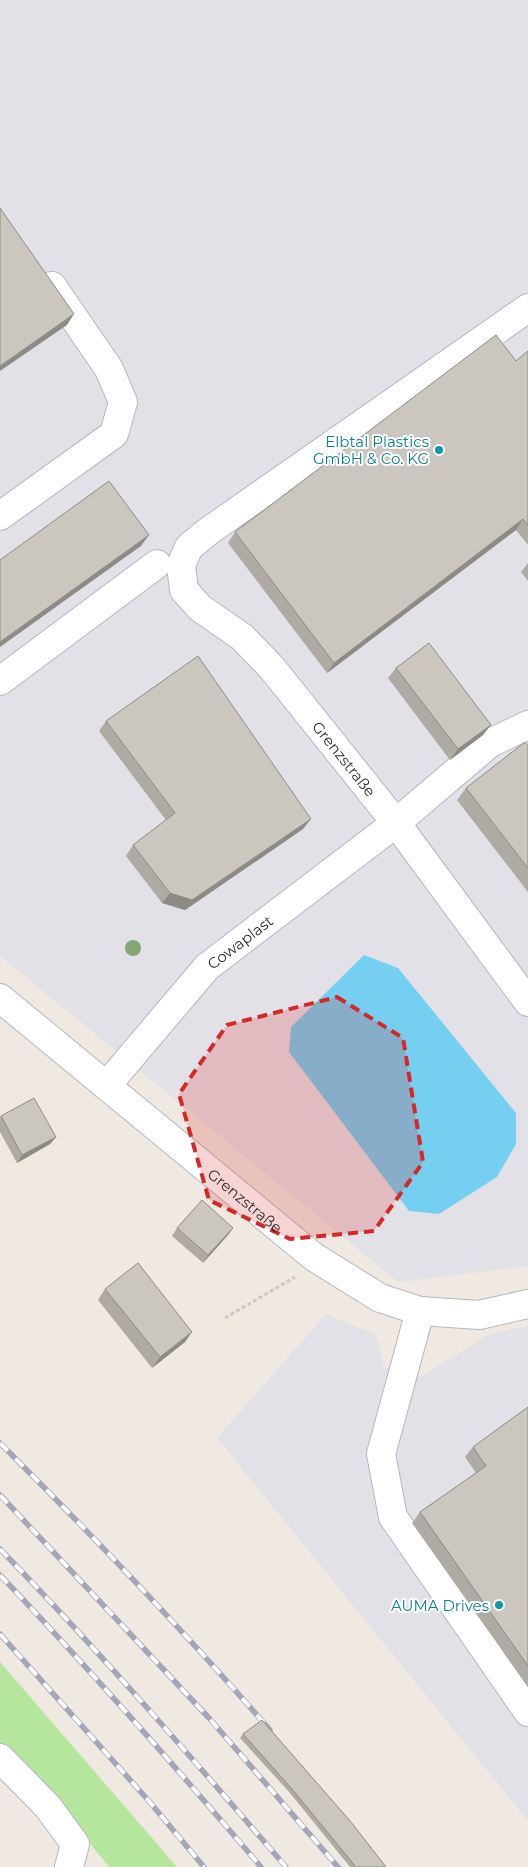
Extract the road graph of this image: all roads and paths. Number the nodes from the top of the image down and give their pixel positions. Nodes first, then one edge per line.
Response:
1 (38, 266) edge
2 (528, 308) edge
3 (0, 516) edge
4 (157, 564) dead end
5 (0, 681) edge
6 (525, 733) edge
7 (396, 823) junction
8 (0, 998) edge
9 (528, 1002) edge
10 (106, 1085) junction
11 (314, 1257) junction
12 (528, 1304) edge
13 (420, 1311) junction
14 (225, 1318) dead end
15 (528, 1712) edge
16 (0, 1758) edge
17 (69, 1867) edge

1 - 3 street
2 - 7 street, Grenzstraße
4 - 5 street
6 - 7 street, Cowaplast
7 - 9 street, Grenzstraße
7 - 10 street, Cowaplast
8 - 10 street, Grenzstraße
10 - 11 street, Grenzstraße
11 - 13 street, Grenzstraße
11 - 14 path
12 - 13 street, Grenzstraße
13 - 15 street
16 - 17 street

